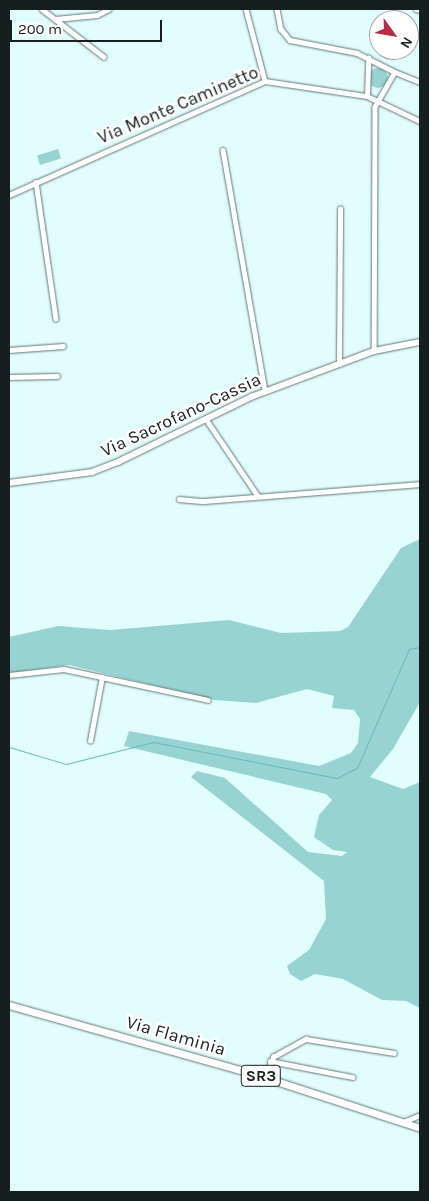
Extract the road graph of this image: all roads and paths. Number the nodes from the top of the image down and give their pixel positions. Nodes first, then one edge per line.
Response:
1 (42, 9) edge
2 (109, 9) edge
3 (246, 9) edge
4 (277, 9) edge
5 (416, 9) edge
6 (420, 10) edge
7 (55, 19) junction
8 (104, 57) dead end
9 (368, 58) junction
10 (395, 72) junction
11 (264, 81) junction
12 (420, 82) edge
13 (367, 96) junction
14 (377, 99) junction
15 (420, 121) edge
16 (223, 150) dead end
17 (36, 182) junction
18 (9, 195) edge
19 (340, 209) dead end
20 (56, 319) dead end
21 (420, 342) edge
22 (63, 346) dead end
23 (9, 350) edge
24 (374, 351) junction
25 (339, 364) junction
26 (57, 376) dead end
27 (9, 378) edge
28 (265, 392) junction
29 (206, 419) junction
30 (9, 483) edge
31 (420, 484) edge
32 (258, 496) junction
33 (179, 499) dead end
34 (9, 675) edge
35 (102, 676) junction
36 (208, 700) dead end
37 (90, 741) dead end
38 (9, 1005) edge
39 (394, 1053) dead end
40 (270, 1061) junction
41 (265, 1077) junction
42 (352, 1077) dead end
43 (420, 1115) edge
44 (403, 1122) junction
45 (420, 1128) edge

1 - 7 street
2 - 7 street
3 - 11 street
4 - 9 street
5 - 6 street
7 - 8 street
9 - 10 street
9 - 13 street
10 - 12 street
10 - 14 street
11 - 13 street, Via Monte Caminetto
11 - 17 street, Via Monte Caminetto
13 - 14 street, Via Monte Caminetto
14 - 15 street, Via Monte Caminetto
14 - 24 street
16 - 28 street
17 - 18 street, Via Monte Caminetto
17 - 20 street
19 - 25 street
21 - 24 street, Via Sacrofano-Cassia
22 - 23 street
24 - 25 street, Via Sacrofano-Cassia
25 - 28 street, Via Sacrofano-Cassia
26 - 27 street
28 - 29 street, Via Sacrofano-Cassia
29 - 30 street, Via Sacrofano-Cassia
29 - 32 street
31 - 32 street
32 - 33 street
34 - 35 street
35 - 36 street
35 - 37 street
38 - 41 main road, Via Flaminia / SR3
39 - 40 street
40 - 41 street
40 - 42 street
41 - 44 main road, Via Flaminia / SR3
43 - 44 street
44 - 45 main road, Via Flaminia / SR3

